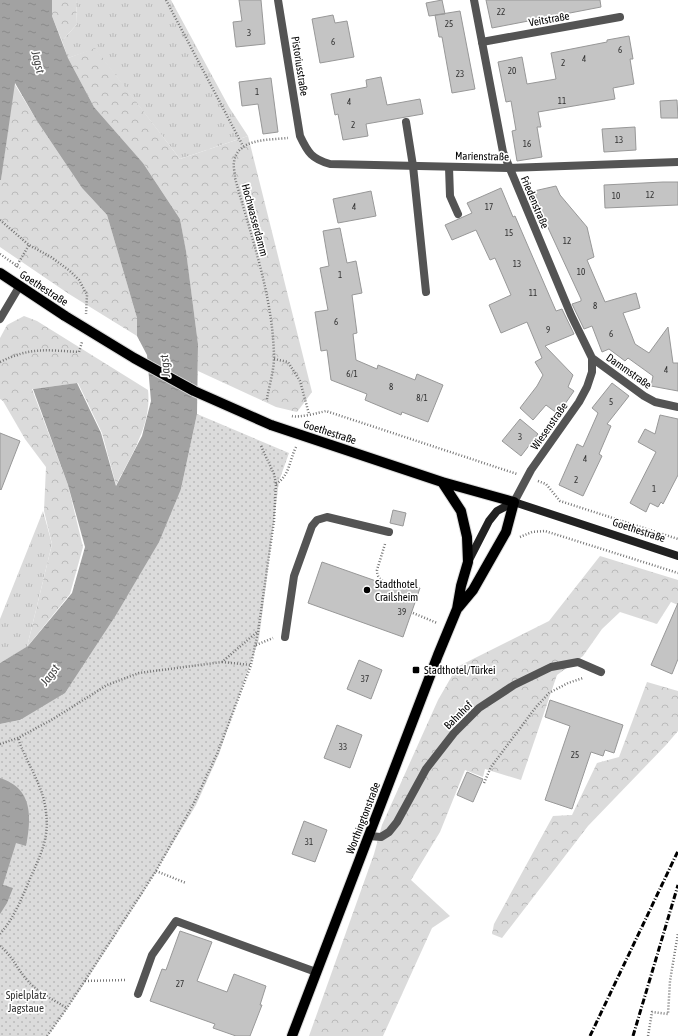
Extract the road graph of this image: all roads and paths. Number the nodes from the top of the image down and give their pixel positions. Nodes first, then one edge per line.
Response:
1 (166, 0) edge
2 (278, 0) edge
3 (474, 0) edge
4 (620, 17) dead end
5 (482, 42) junction
6 (406, 122) dead end
7 (300, 136) junction
8 (243, 146) junction
9 (678, 162) edge
10 (413, 166) junction
11 (449, 167) junction
12 (508, 168) junction
13 (458, 214) dead end
14 (29, 245) dead end
15 (0, 273) edge
16 (9, 279) junction
17 (19, 287) junction
18 (426, 292) dead end
19 (0, 319) edge
20 (592, 358) junction
21 (274, 359) junction
22 (267, 399) dead end
23 (678, 407) edge
24 (309, 414) junction
25 (290, 416) dead end
26 (299, 435) junction
27 (261, 446) dead end
28 (527, 477) junction
29 (442, 482) junction
30 (276, 484) junction
31 (546, 484) dead end
32 (514, 502) junction
33 (388, 532) joint
34 (520, 537) dead end
35 (678, 539) edge
36 (678, 556) edge
37 (468, 562) junction
38 (678, 573) edge
39 (391, 584) dead end
40 (457, 609) junction
41 (413, 613) dead end
42 (449, 628) junction
43 (258, 632) junction
44 (285, 637) joint
45 (255, 646) junction
46 (222, 662) junction
47 (250, 665) junction
48 (601, 672) joint
49 (18, 738) junction
50 (0, 744) edge
51 (484, 783) dead end
52 (369, 836) junction
53 (156, 871) junction
54 (186, 883) dead end
55 (678, 933) edge
56 (0, 934) edge
57 (0, 946) edge
58 (316, 972) junction
59 (126, 980) dead end
60 (85, 981) junction
61 (138, 994) dead end
62 (67, 1008) junction
63 (47, 1036) edge
64 (292, 1036) edge
65 (648, 1036) edge

1 - 8 path
2 - 7 street, Pistoriusstraße
3 - 5 street, Friedenstraße
4 - 5 street, Veitstraße
5 - 12 street, Friedenstraße
6 - 10 street
7 - 8 path
7 - 10 street, Marienstraße
8 - 21 path, Hochwasserdamm
9 - 12 street, Marienstraße
10 - 11 street, Marienstraße
10 - 18 street
11 - 12 street, Marienstraße
11 - 13 street
12 - 20 street, Friedenstraße
14 - 16 path
15 - 16 main road, Goethestraße
16 - 17 main road, Goethestraße
17 - 19 street
17 - 26 main road, Goethestraße, bridge
20 - 23 street, Dammstraße
20 - 28 street, Wiesenstraße
21 - 22 path, Hochwasserdamm
21 - 24 path
24 - 25 path
24 - 28 path
26 - 29 main road, Goethestraße
26 - 30 path
27 - 30 path
28 - 32 street, Wiesenstraße
29 - 32 main road, Goethestraße
29 - 37 main road, Worthingtonstraße
30 - 43 path
31 - 35 path
32 - 36 main road, Goethestraße
32 - 37 main road, Worthingtonstraße
32 - 40 main road, Worthingtonstraße
33 - 39 path
33 - 44 street
34 - 38 path
37 - 40 main road, Worthingtonstraße
40 - 42 main road, Worthingtonstraße
41 - 42 path
42 - 52 main road, Worthingtonstraße
43 - 45 path
43 - 46 path
44 - 45 path
45 - 47 path
46 - 47 path
46 - 49 path
47 - 53 path
48 - 51 path
48 - 52 street, Bahnhof
49 - 50 path
49 - 56 path
52 - 58 main road, Worthingtonstraße
53 - 54 path
53 - 60 path
55 - 65 path
57 - 62 path
58 - 61 street
58 - 64 main road, Worthingtonstraße
59 - 60 path
60 - 62 path
62 - 63 path

